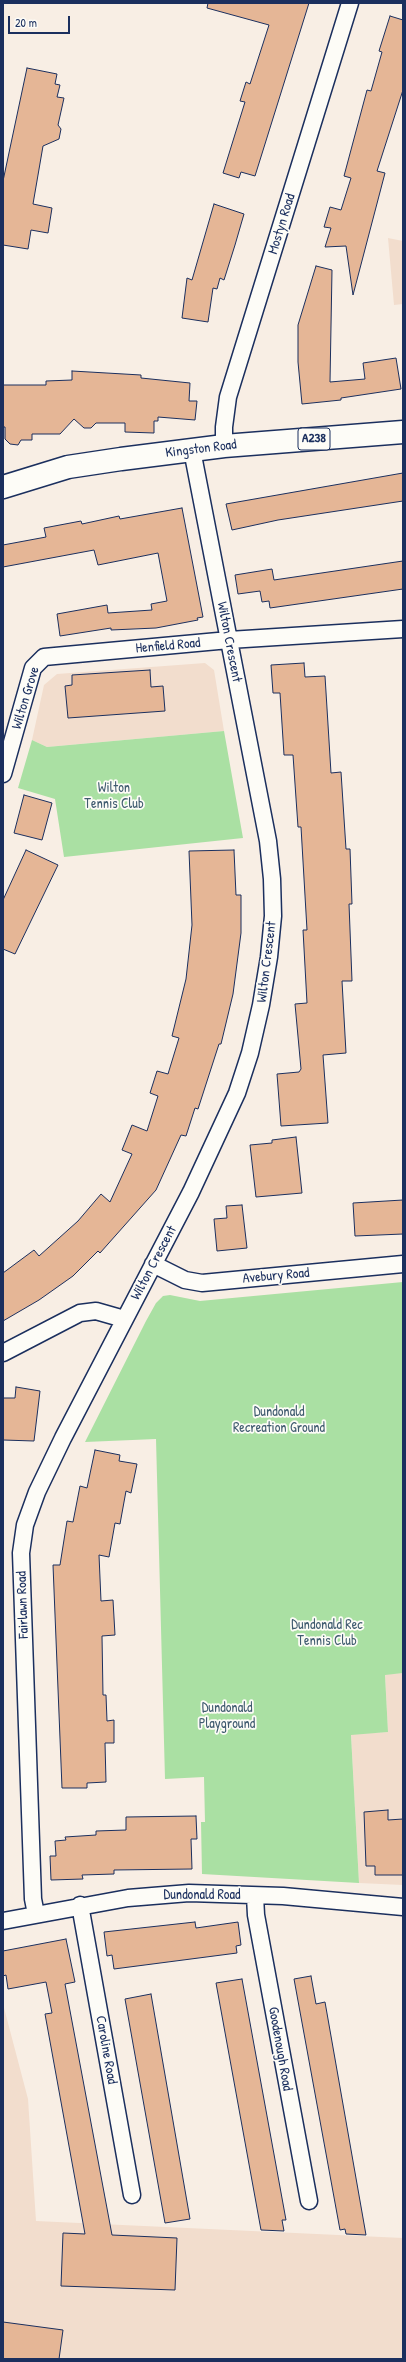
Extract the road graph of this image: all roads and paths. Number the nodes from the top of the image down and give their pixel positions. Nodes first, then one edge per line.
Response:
1 (350, 3) edge
2 (403, 432) edge
3 (224, 446) junction
4 (192, 450) junction
5 (3, 487) edge
6 (403, 629) edge
7 (229, 640) junction
8 (53, 655) joint
9 (3, 774) edge
10 (153, 1264) junction
11 (403, 1264) edge
12 (124, 1319) junction
13 (3, 1353) edge
14 (256, 1896) junction
15 (80, 1905) junction
16 (403, 1906) edge
17 (36, 1914) junction
18 (3, 1921) edge
19 (132, 2195) dead end
20 (309, 2201) dead end

1 - 3 street, Mostyn Road
2 - 3 main road, Kingston Road / A238
3 - 4 main road, Kingston Road / A238
4 - 5 main road, Kingston Road / A238
4 - 7 street, Wilton Crescent
6 - 7 street, Henfield Road
7 - 8 street, Henfield Road
7 - 10 street, Wilton Crescent
8 - 9 street, Wilton Grove
10 - 11 street, Avebury Road
10 - 12 street, Wilton Crescent
12 - 13 street
12 - 17 street, Fairlawn Road
14 - 15 street, Dundonald Road
14 - 16 street, Dundonald Road
14 - 20 street, Goodenough Road
15 - 17 street, Dundonald Road
15 - 19 street, Caroline Road
17 - 18 street, Dundonald Road

